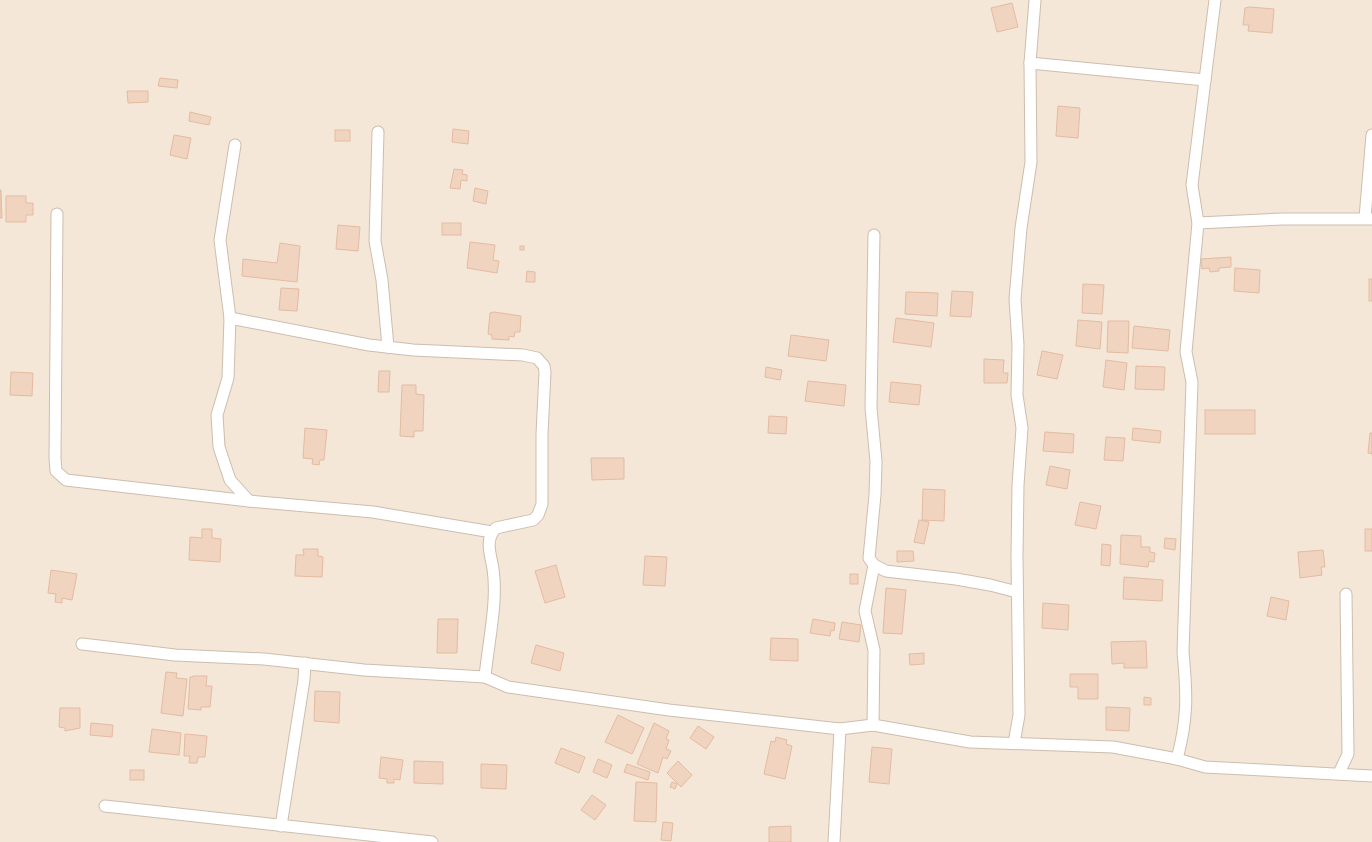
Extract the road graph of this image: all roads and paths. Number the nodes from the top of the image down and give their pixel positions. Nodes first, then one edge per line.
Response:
1 (1034, 0) edge
2 (1215, 0) edge
3 (1030, 63) junction
4 (1205, 80) junction
5 (378, 132) dead end
6 (1372, 135) edge
7 (235, 145) dead end
8 (57, 214) dead end
9 (1368, 219) edge
10 (1198, 223) junction
11 (874, 235) dead end
12 (230, 318) junction
13 (388, 347) junction
14 (249, 501) junction
15 (492, 532) junction
16 (874, 565) junction
17 (1017, 592) junction
18 (1346, 594) dead end
19 (82, 644) dead end
20 (305, 663) junction
21 (485, 677) junction
22 (873, 725) junction
23 (840, 729) junction
24 (1014, 743) junction
25 (1177, 759) junction
26 (1339, 773) junction
27 (1372, 776) edge
28 (105, 806) dead end
29 (281, 826) junction
30 (432, 842) edge
31 (834, 842) edge

1 - 3 street
2 - 4 street
3 - 4 street
3 - 17 street
4 - 10 street
5 - 13 street
6 - 9 street
7 - 12 street
8 - 14 street
9 - 10 street
10 - 25 street
11 - 16 street
12 - 13 street
12 - 14 street
13 - 15 street
14 - 15 street
15 - 21 street
16 - 17 street
16 - 22 street
17 - 24 street
18 - 26 street
19 - 20 street
20 - 21 street
20 - 29 street
21 - 23 street
22 - 23 street
22 - 24 street
23 - 31 street
24 - 25 street
25 - 26 street
26 - 27 street
28 - 29 street
29 - 30 street

